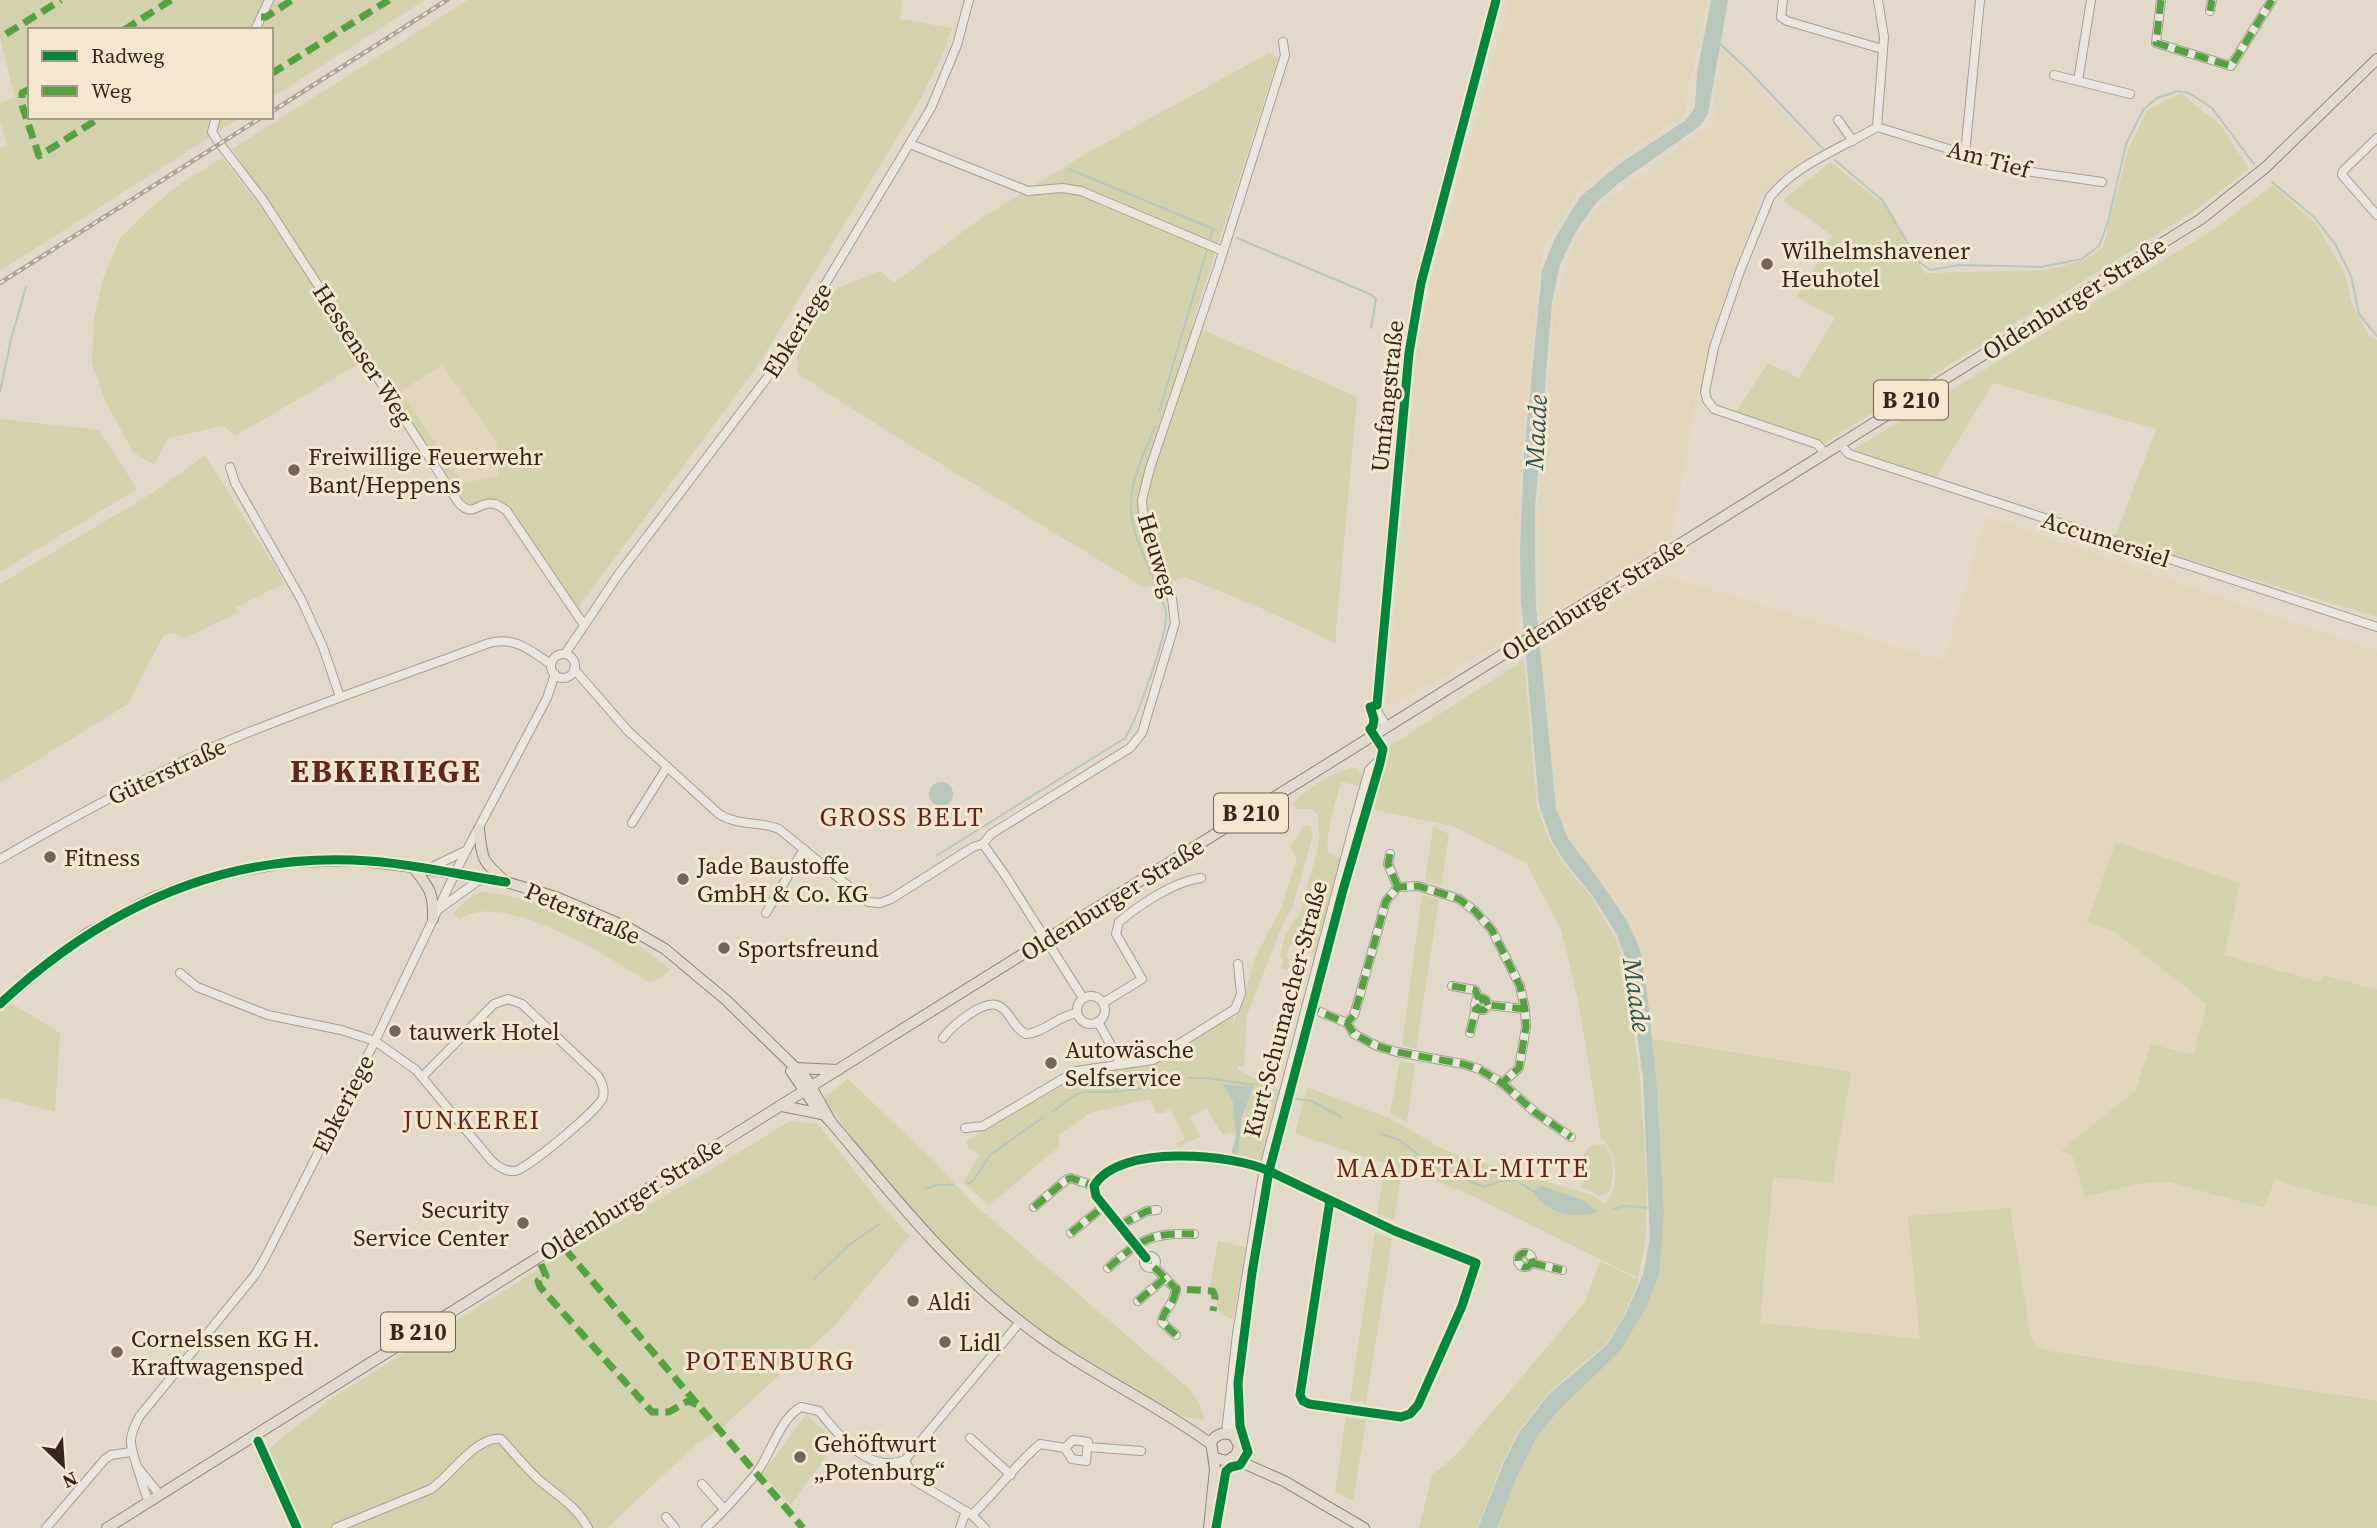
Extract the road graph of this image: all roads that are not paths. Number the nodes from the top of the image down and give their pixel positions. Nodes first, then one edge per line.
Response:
1 (269, 0) edge
2 (969, 0) edge
3 (1496, 0) edge
4 (1783, 0) edge
5 (1878, 0) edge
6 (1980, 0) edge
7 (2091, 0) edge
8 (2161, 0) edge
9 (2212, 0) edge
10 (2272, 0) edge
11 (2210, 11) dead end
12 (256, 28) edge
13 (1283, 42) dead end
14 (1882, 49) junction
15 (2377, 59) edge
16 (2054, 75) dead end
17 (2078, 81) junction
18 (2130, 94) dead end
19 (215, 119) edge
20 (1838, 120) dead end
21 (1877, 127) junction
22 (2377, 138) edge
23 (1853, 141) junction
24 (910, 144) junction
25 (1965, 154) junction
26 (2102, 182) dead end
27 (2377, 215) edge
28 (1223, 251) junction
29 (1840, 444) junction
30 (1825, 453) junction
31 (230, 467) dead end
32 (584, 625) junction
33 (2377, 627) edge
34 (561, 658) junction
35 (565, 674) junction
36 (340, 697) junction
37 (1387, 727) junction
38 (1376, 763) dead end
39 (667, 767) junction
40 (632, 822) dead end
41 (479, 829) junction
42 (983, 844) junction
43 (467, 849) junction
44 (804, 849) junction
45 (1390, 855) dead end
46 (0, 859) edge
47 (413, 867) junction
48 (427, 869) junction
49 (455, 873) junction
50 (482, 878) junction
51 (1201, 878) dead end
52 (506, 882) junction
53 (1398, 887) junction
54 (766, 913) dead end
55 (435, 915) junction
56 (1046, 940) junction
57 (1238, 964) dead end
58 (180, 973) dead end
59 (1452, 986) dead end
60 (1083, 998) junction
61 (1103, 1003) junction
62 (1477, 1003) junction
63 (0, 1004) edge
64 (1306, 1006) junction
65 (1525, 1009) junction
66 (1077, 1013) junction
67 (1098, 1022) junction
68 (1347, 1023) junction
69 (1470, 1033) dead end
70 (943, 1038) dead end
71 (375, 1041) junction
72 (785, 1059) junction
73 (1119, 1065) junction
74 (795, 1068) junction
75 (838, 1070) junction
76 (422, 1077) junction
77 (1502, 1083) junction
78 (808, 1089) junction
79 (782, 1106) junction
80 (826, 1118) junction
81 (965, 1128) dead end
82 (1571, 1137) dead end
83 (1264, 1168) junction
84 (1094, 1186) junction
85 (1330, 1200) junction
86 (1034, 1206) dead end
87 (1104, 1206) junction
88 (1157, 1210) dead end
89 (1119, 1224) junction
90 (1071, 1233) dead end
91 (1194, 1234) dead end
92 (1135, 1245) junction
93 (1532, 1263) dead end
94 (1108, 1268) dead end
95 (1562, 1270) dead end
96 (1165, 1278) junction
97 (1138, 1301) dead end
98 (1020, 1322) junction
99 (1176, 1335) dead end
100 (1222, 1437) junction
101 (970, 1438) dead end
102 (1088, 1447) junction
103 (1065, 1448) junction
104 (1141, 1451) dead end
105 (131, 1452) junction
106 (1233, 1456) junction
107 (1215, 1458) junction
108 (905, 1460) junction
109 (138, 1467) junction
110 (1012, 1475) junction
111 (702, 1484) dead end
112 (160, 1495) junction
113 (149, 1502) junction
114 (1213, 1503) junction
115 (724, 1509) junction
116 (969, 1513) junction
117 (666, 1517) dead end
118 (588, 1527) edge
119 (708, 1527) edge
120 (46, 1528) edge
121 (107, 1528) edge
122 (336, 1528) edge
123 (675, 1528) edge
124 (960, 1528) edge
125 (985, 1528) edge
126 (1209, 1528) edge
127 (1364, 1528) edge

1 - 12 street
2 - 24 street, Ebkeriege
3 - 37 street, Umfangstraße
4 - 14 street
5 - 14 street
6 - 25 street
7 - 17 street
8 - 10 street
9 - 11 street
13 - 28 street, Heuweg
14 - 21 street
15 - 29 main road, Oldenburger Straße / B 210
16 - 17 street
17 - 18 street
19 - 32 street, Hessenser Weg
20 - 23 street
21 - 23 street
21 - 25 street, Am Tief
22 - 27 street
23 - 30 street
24 - 28 street
24 - 32 street, Ebkeriege
25 - 26 street, Am Tief
28 - 42 street, Heuweg
29 - 30 main road, Oldenburger Straße / B 210
29 - 33 street, Accumersiel
30 - 37 main road, Oldenburger Straße / B 210
31 - 36 street
32 - 34 street, Ebkeriege
34 - 35 street
34 - 35 street
34 - 36 street, Güterstraße
35 - 39 street
35 - 41 street, Ebkeriege
36 - 46 street, Güterstraße
37 - 56 main road, Oldenburger Straße / B 210
38 - 64 street, Kurt-Schumacher-Straße
39 - 40 street
39 - 44 street
41 - 43 street, Ebkeriege
41 - 52 main road
42 - 44 street
42 - 56 street
43 - 48 street
43 - 49 street, Ebkeriege
44 - 54 street
45 - 53 street
47 - 48 main road, Peterstraße
47 - 55 main road
47 - 63 main road, Peterstraße
48 - 49 main road, Peterstraße
49 - 50 main road, Peterstraße
49 - 55 street, Ebkeriege
50 - 52 main road, Peterstraße
50 - 55 street
51 - 61 street
52 - 72 main road, Peterstraße
53 - 65 street
53 - 68 street
55 - 71 street, Ebkeriege
56 - 60 street
56 - 75 main road, Oldenburger Straße / B 210
57 - 73 street
58 - 71 street
59 - 62 street
60 - 61 street
60 - 66 street
61 - 67 street
62 - 65 street
62 - 69 street
64 - 68 street
64 - 83 street, Kurt-Schumacher-Straße
65 - 77 street
66 - 67 street
66 - 70 street
67 - 73 street
68 - 77 street
71 - 76 street
71 - 105 street, Ebkeriege
72 - 74 main road, Peterstraße
72 - 78 main road, Peterstraße
73 - 81 street
74 - 75 main road
74 - 78 main road, Peterstraße
75 - 78 main road, Oldenburger Straße / B 210
76 - 76 street
77 - 82 street
78 - 79 main road, Oldenburger Straße / B 210
78 - 80 main road
79 - 80 main road
79 - 112 main road, Oldenburger Straße / B 210
80 - 98 main road
83 - 84 street
83 - 85 street
83 - 100 street, Kurt-Schumacher-Straße
84 - 86 street
84 - 87 street
85 - 85 street
87 - 89 street
87 - 90 street
88 - 89 street
89 - 92 street
91 - 92 street
92 - 94 street
92 - 96 street
93 - 95 street
96 - 97 street
96 - 99 street
98 - 100 main road
98 - 108 street
100 - 106 main road
100 - 107 main road
101 - 110 street
102 - 103 street
102 - 103 street
102 - 104 street
103 - 110 street
105 - 109 street
105 - 120 street
106 - 107 main road
106 - 114 main road
106 - 127 main road
107 - 114 main road
108 - 115 street
108 - 116 street
109 - 112 street
109 - 113 street
110 - 116 street
111 - 115 street
112 - 113 main road, Oldenburger Straße / B 210
113 - 121 main road, Oldenburger Straße / B 210
114 - 126 main road
115 - 119 street
116 - 124 street
116 - 125 street
117 - 123 street
118 - 122 street

